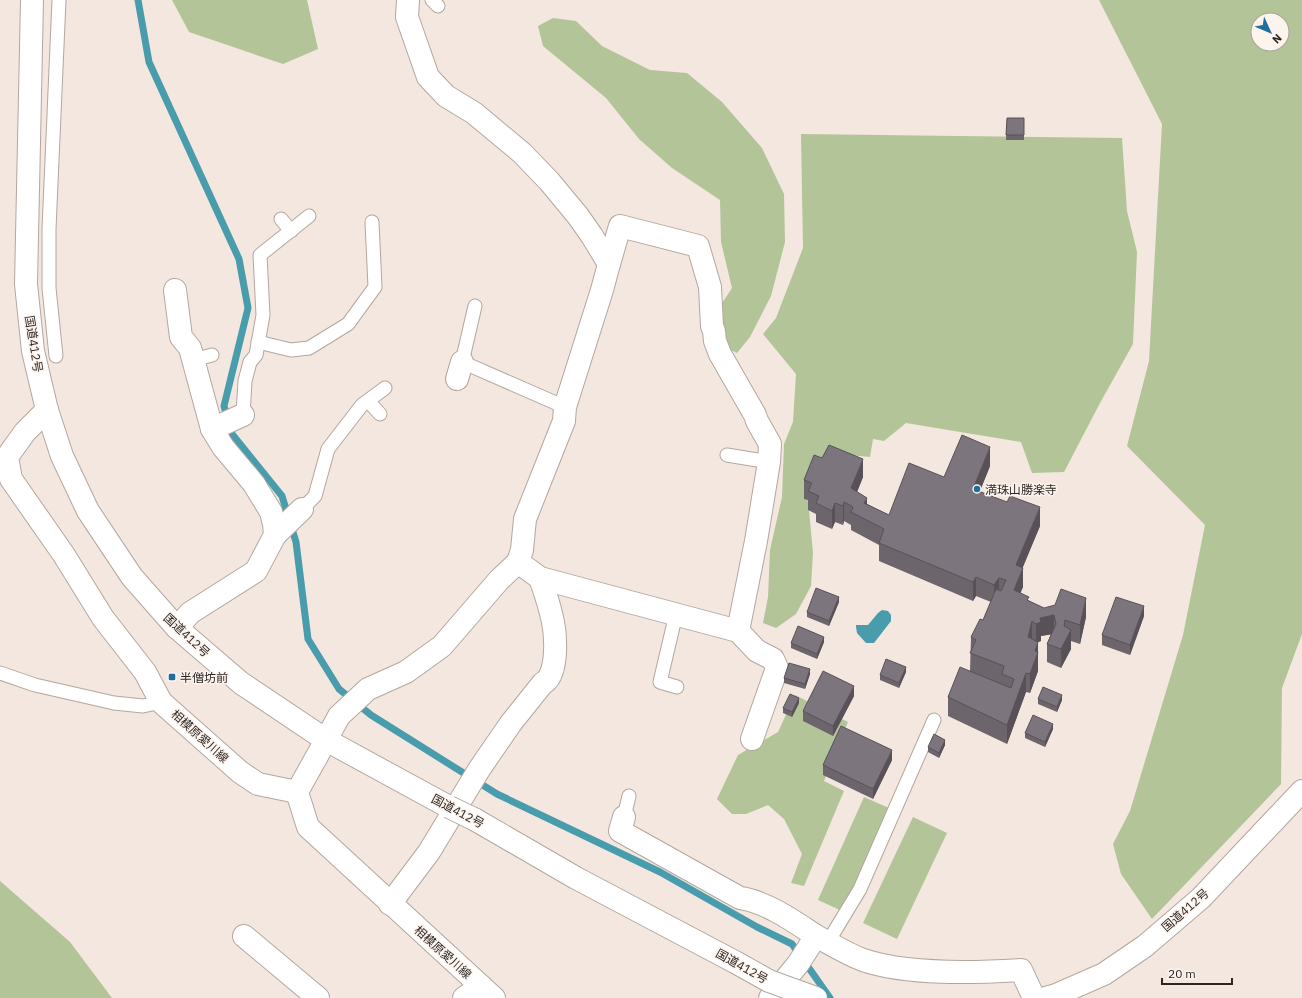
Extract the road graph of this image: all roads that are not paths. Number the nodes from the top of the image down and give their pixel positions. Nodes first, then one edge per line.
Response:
1 (32, 0) edge
2 (59, 0) edge
3 (408, 0) edge
4 (309, 216) dead end
5 (281, 219) dead end
6 (372, 222) dead end
7 (291, 230) junction
8 (609, 264) junction
9 (176, 290) dead end
10 (475, 306) dead end
11 (258, 342) junction
12 (56, 356) dead end
13 (385, 388) dead end
14 (368, 401) junction
15 (565, 407) junction
16 (47, 410) junction
17 (243, 414) joint
18 (380, 414) dead end
19 (213, 429) junction
20 (727, 455) dead end
21 (769, 462) junction
22 (6, 478) edge
23 (302, 509) joint
24 (276, 533) junction
25 (518, 562) junction
26 (540, 578) junction
27 (676, 614) junction
28 (177, 628) junction
29 (738, 631) junction
30 (0, 673) edge
31 (677, 687) dead end
32 (162, 702) junction
33 (934, 720) dead end
34 (752, 739) dead end
35 (326, 740) junction
36 (1302, 791) edge
37 (297, 792) junction
38 (629, 796) dead end
39 (624, 817) joint
40 (390, 904) junction
41 (244, 936) dead end
42 (819, 941) junction
43 (479, 994) edge
44 (318, 998) edge
45 (770, 998) edge
46 (816, 998) edge
47 (1034, 998) edge
48 (1045, 998) edge

1 - 16 main road, 国道412号
2 - 12 lane
3 - 8 main road
4 - 7 lane
5 - 7 lane
6 - 11 lane
7 - 11 lane
8 - 15 main road
8 - 21 main road
9 - 19 main road
10 - 15 lane
11 - 17 lane
13 - 14 lane
14 - 18 lane
14 - 23 lane
15 - 25 main road
16 - 22 main road, 相模原愛川線
16 - 28 main road, 国道412号
17 - 19 main road
19 - 24 main road
20 - 21 lane
21 - 29 main road
22 - 32 main road, 相模原愛川線
23 - 24 main road
24 - 28 main road
25 - 26 main road
25 - 35 main road
26 - 27 main road
26 - 40 main road
27 - 29 main road
27 - 31 lane
28 - 35 main road, 国道412号
29 - 34 main road
30 - 32 lane
32 - 37 main road, 相模原愛川線
33 - 42 lane
35 - 37 main road
35 - 46 main road, 国道412号, bridge
36 - 48 main road, 国道412号
37 - 40 main road, 相模原愛川線
38 - 39 lane
39 - 42 main road
40 - 43 main road, 相模原愛川線
41 - 44 main road
42 - 45 main road
42 - 47 main road

